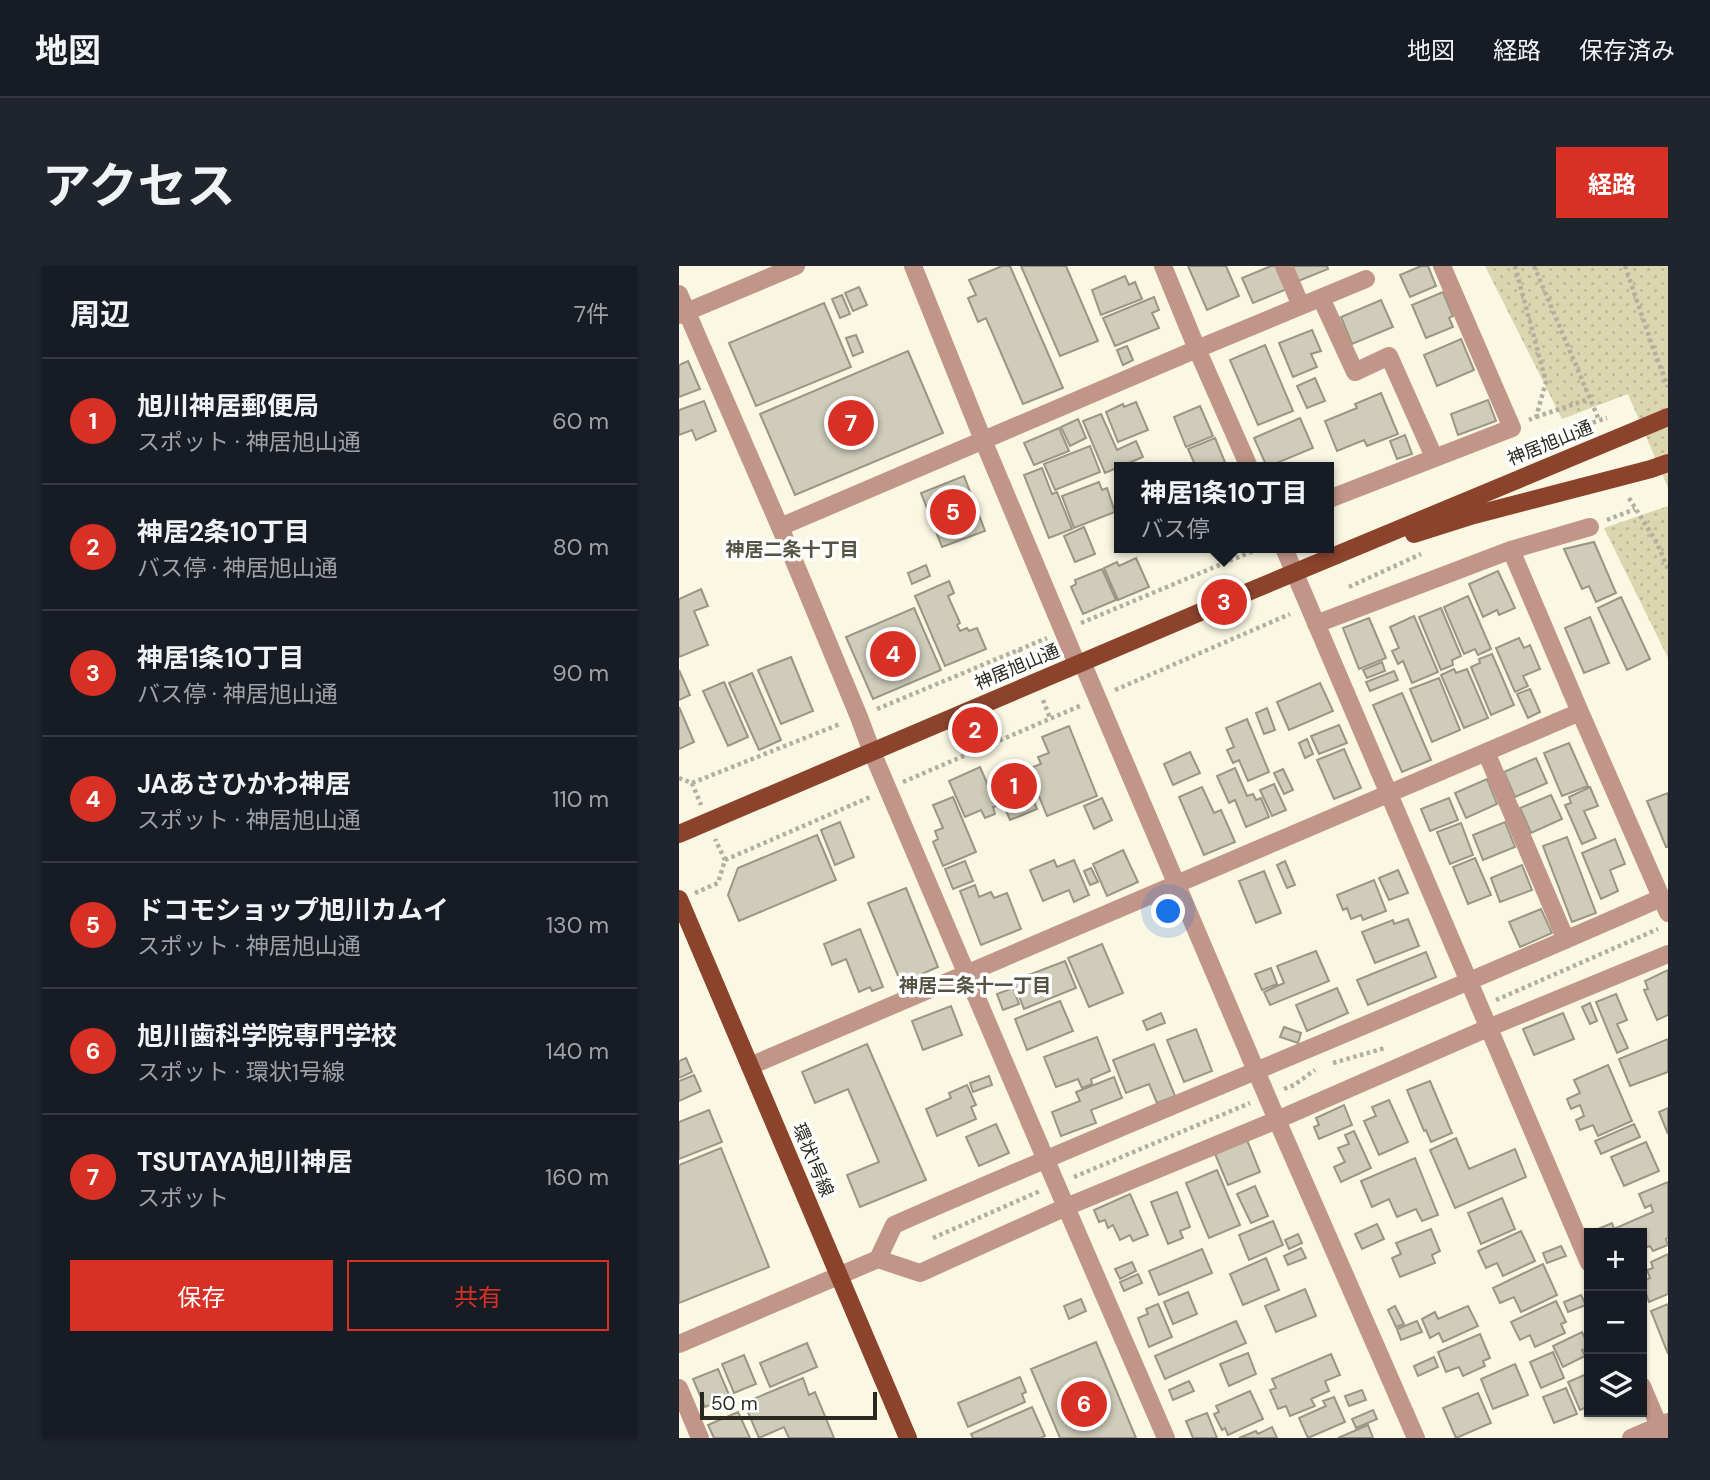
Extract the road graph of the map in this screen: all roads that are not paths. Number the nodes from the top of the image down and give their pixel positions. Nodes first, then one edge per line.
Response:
1 (796, 266) edge
2 (913, 266) edge
3 (1163, 266) edge
4 (1284, 266) edge
5 (1442, 266) edge
6 (1366, 279) dead end
7 (679, 294) edge
8 (1321, 298) junction
9 (1301, 306) junction
10 (683, 314) edge
11 (1197, 349) junction
12 (1668, 417) edge
13 (983, 440) junction
14 (1434, 457) junction
15 (1247, 462) edge
16 (1660, 466) edge
17 (1334, 497) edge
18 (780, 527) junction
19 (1590, 527) dead end
20 (1511, 550) junction
21 (1285, 553) edge
22 (1294, 572) junction
23 (1316, 624) junction
24 (1080, 663) junction
25 (1580, 712) junction
26 (872, 752) junction
27 (1486, 752) junction
28 (1388, 795) junction
29 (679, 834) edge
30 (1176, 883) junction
31 (679, 900) edge
32 (1665, 905) edge
33 (1566, 940) junction
34 (1668, 954) edge
35 (965, 972) junction
36 (1468, 981) junction
37 (1488, 1028) junction
38 (750, 1066) junction
39 (1256, 1072) junction
40 (1277, 1120) junction
41 (1045, 1158) junction
42 (1066, 1207) junction
43 (1584, 1251) edge
44 (878, 1259) junction
45 (839, 1275) junction
46 (679, 1344) edge
47 (679, 1388) edge
48 (1647, 1396) edge
49 (1664, 1429) edge
50 (700, 1438) edge
51 (908, 1438) edge
52 (1166, 1438) edge
53 (1416, 1438) edge
54 (1631, 1438) edge

1 - 10 street
2 - 13 street
3 - 11 street
4 - 9 street
5 - 14 street
6 - 8 street
7 - 10 street
8 - 9 street
8 - 14 street
9 - 11 street
10 - 18 street
11 - 13 street
11 - 15 street
12 - 22 main road, 神居旭山通
13 - 18 street
13 - 24 street
14 - 17 street
16 - 22 main road, 神居旭山通
18 - 26 street
19 - 20 street
20 - 23 street
20 - 25 street
21 - 22 street
22 - 23 street
22 - 24 main road, 神居旭山通
23 - 28 street
24 - 26 main road, 神居旭山通
24 - 30 street
25 - 27 street
25 - 32 street
26 - 29 main road, 神居旭山通
26 - 35 street
27 - 28 street
27 - 33 street
28 - 30 street
28 - 36 street
30 - 35 street
30 - 39 street
31 - 38 main road, 環状1号線
32 - 33 street
33 - 36 street
34 - 37 street
35 - 38 street
35 - 41 street
36 - 37 street
36 - 39 street
37 - 40 street
37 - 43 street
38 - 45 main road, 環状1号線
39 - 40 street
39 - 41 street
40 - 42 street
40 - 53 street
41 - 42 street
41 - 44 street
42 - 44 street
42 - 52 street
44 - 45 street
45 - 46 street
45 - 51 main road, 環状1号線
47 - 50 street
48 - 49 street
49 - 54 street

